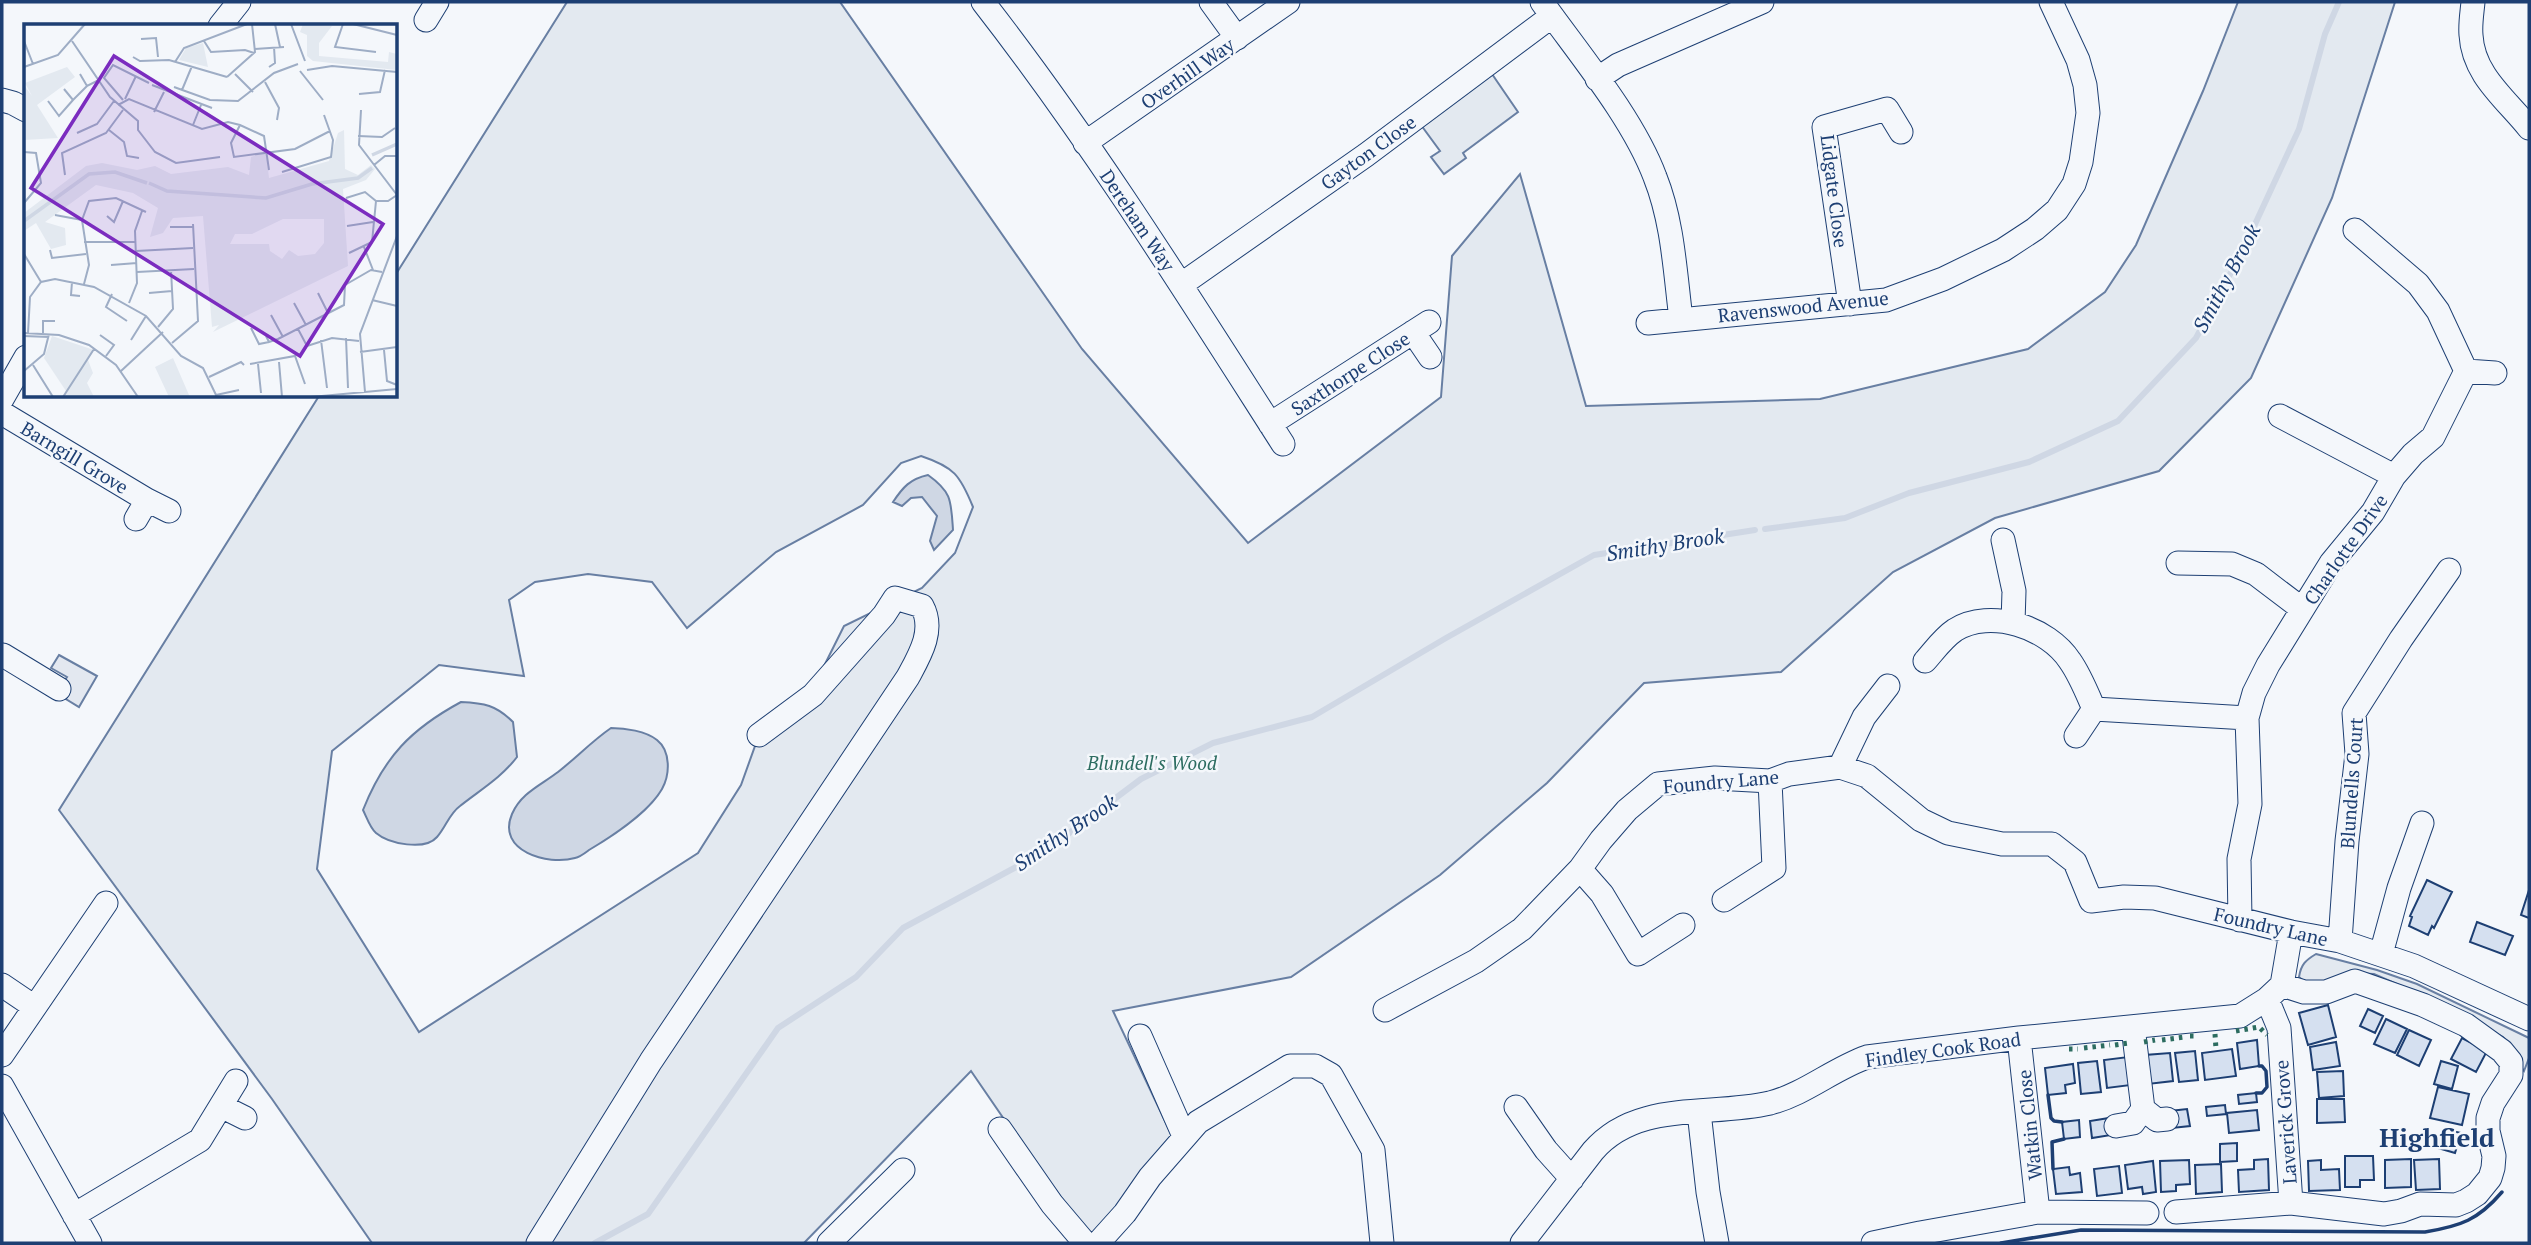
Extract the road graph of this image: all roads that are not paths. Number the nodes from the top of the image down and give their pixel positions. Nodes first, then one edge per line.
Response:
1 (239, 2) edge
2 (983, 2) edge
3 (1211, 2) edge
4 (1288, 2) edge
5 (1762, 2) edge
6 (2051, 2) edge
7 (2473, 2) edge
8 (1547, 9) edge
9 (222, 24) edge
10 (1237, 38) junction
11 (1597, 79) junction
12 (2, 100) edge
13 (24, 109) edge
14 (2527, 122) edge
15 (1901, 132) dead end
16 (1085, 143) junction
17 (2355, 230) dead end
18 (1182, 285) junction
19 (1850, 304) junction
20 (1681, 319) junction
21 (1648, 323) dead end
22 (1430, 357) dead end
23 (24, 360) edge
24 (2466, 371) junction
25 (2495, 373) dead end
26 (2, 399) edge
27 (2, 413) edge
28 (2280, 416) dead end
29 (1270, 424) junction
30 (1283, 444) dead end
31 (2394, 476) junction
32 (169, 511) dead end
33 (2003, 540) dead end
34 (2178, 563) dead end
35 (2449, 570) dead end
36 (2302, 610) junction
37 (2013, 623) junction
38 (1925, 661) dead end
39 (2, 662) edge
40 (1888, 686) dead end
41 (59, 689) dead end
42 (2094, 709) junction
43 (2247, 718) junction
44 (759, 735) dead end
45 (2076, 736) dead end
46 (1840, 767) junction
47 (1770, 780) junction
48 (2422, 822) dead end
49 (1580, 869) junction
50 (1724, 900) dead end
51 (106, 914) dead end
52 (2240, 920) junction
53 (1683, 925) dead end
54 (2291, 932) junction
55 (2340, 941) junction
56 (2381, 954) junction
57 (2, 985) edge
58 (2274, 992) junction
59 (33, 1006) junction
60 (1385, 1010) dead end
61 (2527, 1012) edge
62 (2133, 1027) junction
63 (1140, 1036) dead end
64 (2019, 1038) junction
65 (2, 1055) edge
66 (236, 1081) dead end
67 (2, 1086) edge
68 (221, 1106) junction
69 (1516, 1107) dead end
70 (2143, 1109) junction
71 (1699, 1112) junction
72 (245, 1118) dead end
73 (2166, 1119) dead end
74 (2116, 1126) dead end
75 (1000, 1129) dead end
76 (1184, 1136) junction
77 (903, 1170) dead end
78 (1572, 1179) junction
79 (2291, 1203) junction
80 (2038, 1212) junction
81 (2176, 1212) dead end
82 (2147, 1213) dead end
83 (74, 1214) junction
84 (90, 1243) edge
85 (538, 1243) edge
86 (829, 1243) edge
87 (1085, 1243) edge
88 (1098, 1243) edge
89 (1382, 1243) edge
90 (1522, 1243) edge
91 (1717, 1243) edge
92 (1873, 1243) edge

1 - 9 street
2 - 16 street, Dereham Way
3 - 10 street
4 - 10 street, Overhill Way
5 - 11 street
6 - 19 street, Ravenswood Avenue
7 - 14 street
8 - 11 street
8 - 18 street, Gayton Close
10 - 16 street, Overhill Way
11 - 20 street
12 - 13 street
15 - 19 street, Lidgate Close
16 - 18 street, Dereham Way
17 - 24 street
18 - 29 street, Dereham Way
19 - 20 street, Ravenswood Avenue
20 - 21 street, Ravenswood Avenue
22 - 29 street, Saxthorpe Close
23 - 26 street
24 - 25 street
24 - 31 street, Charlotte Drive
27 - 32 street, Barngill Grove
28 - 31 street
29 - 30 street, Dereham Way
31 - 36 street, Charlotte Drive
33 - 37 street
34 - 36 street
35 - 55 street, Blundells Court
36 - 43 street, Charlotte Drive
37 - 38 street
37 - 42 street
39 - 41 street
40 - 46 street
42 - 43 street
42 - 45 street
43 - 52 street, Charlotte Drive
44 - 85 street
46 - 47 street, Foundry Lane
46 - 52 street, Foundry Lane
47 - 49 street, Foundry Lane
47 - 50 street
48 - 56 street
49 - 53 street
49 - 60 street, Foundry Lane
51 - 59 street
52 - 54 street, Foundry Lane
54 - 55 street, Foundry Lane
54 - 58 street
55 - 56 street, Foundry Lane
56 - 61 street, Foundry Lane
57 - 59 street
58 - 62 street, Findley Cook Road
58 - 79 street, Laverick Grove
58 - 79 street, Laverick Grove
59 - 65 street
62 - 64 street, Findley Cook Road
62 - 70 street
63 - 76 street
64 - 71 street, Findley Cook Road
64 - 80 street, Watkin Close
66 - 68 street
67 - 83 street
68 - 72 street
68 - 83 street
69 - 78 street
70 - 73 street
70 - 74 street
71 - 78 street, Findley Cook Road
71 - 91 street
75 - 87 street
76 - 88 street
76 - 89 street
77 - 86 street
78 - 90 street, Findley Cook Road
79 - 81 street
80 - 82 street
80 - 92 street
83 - 84 street

